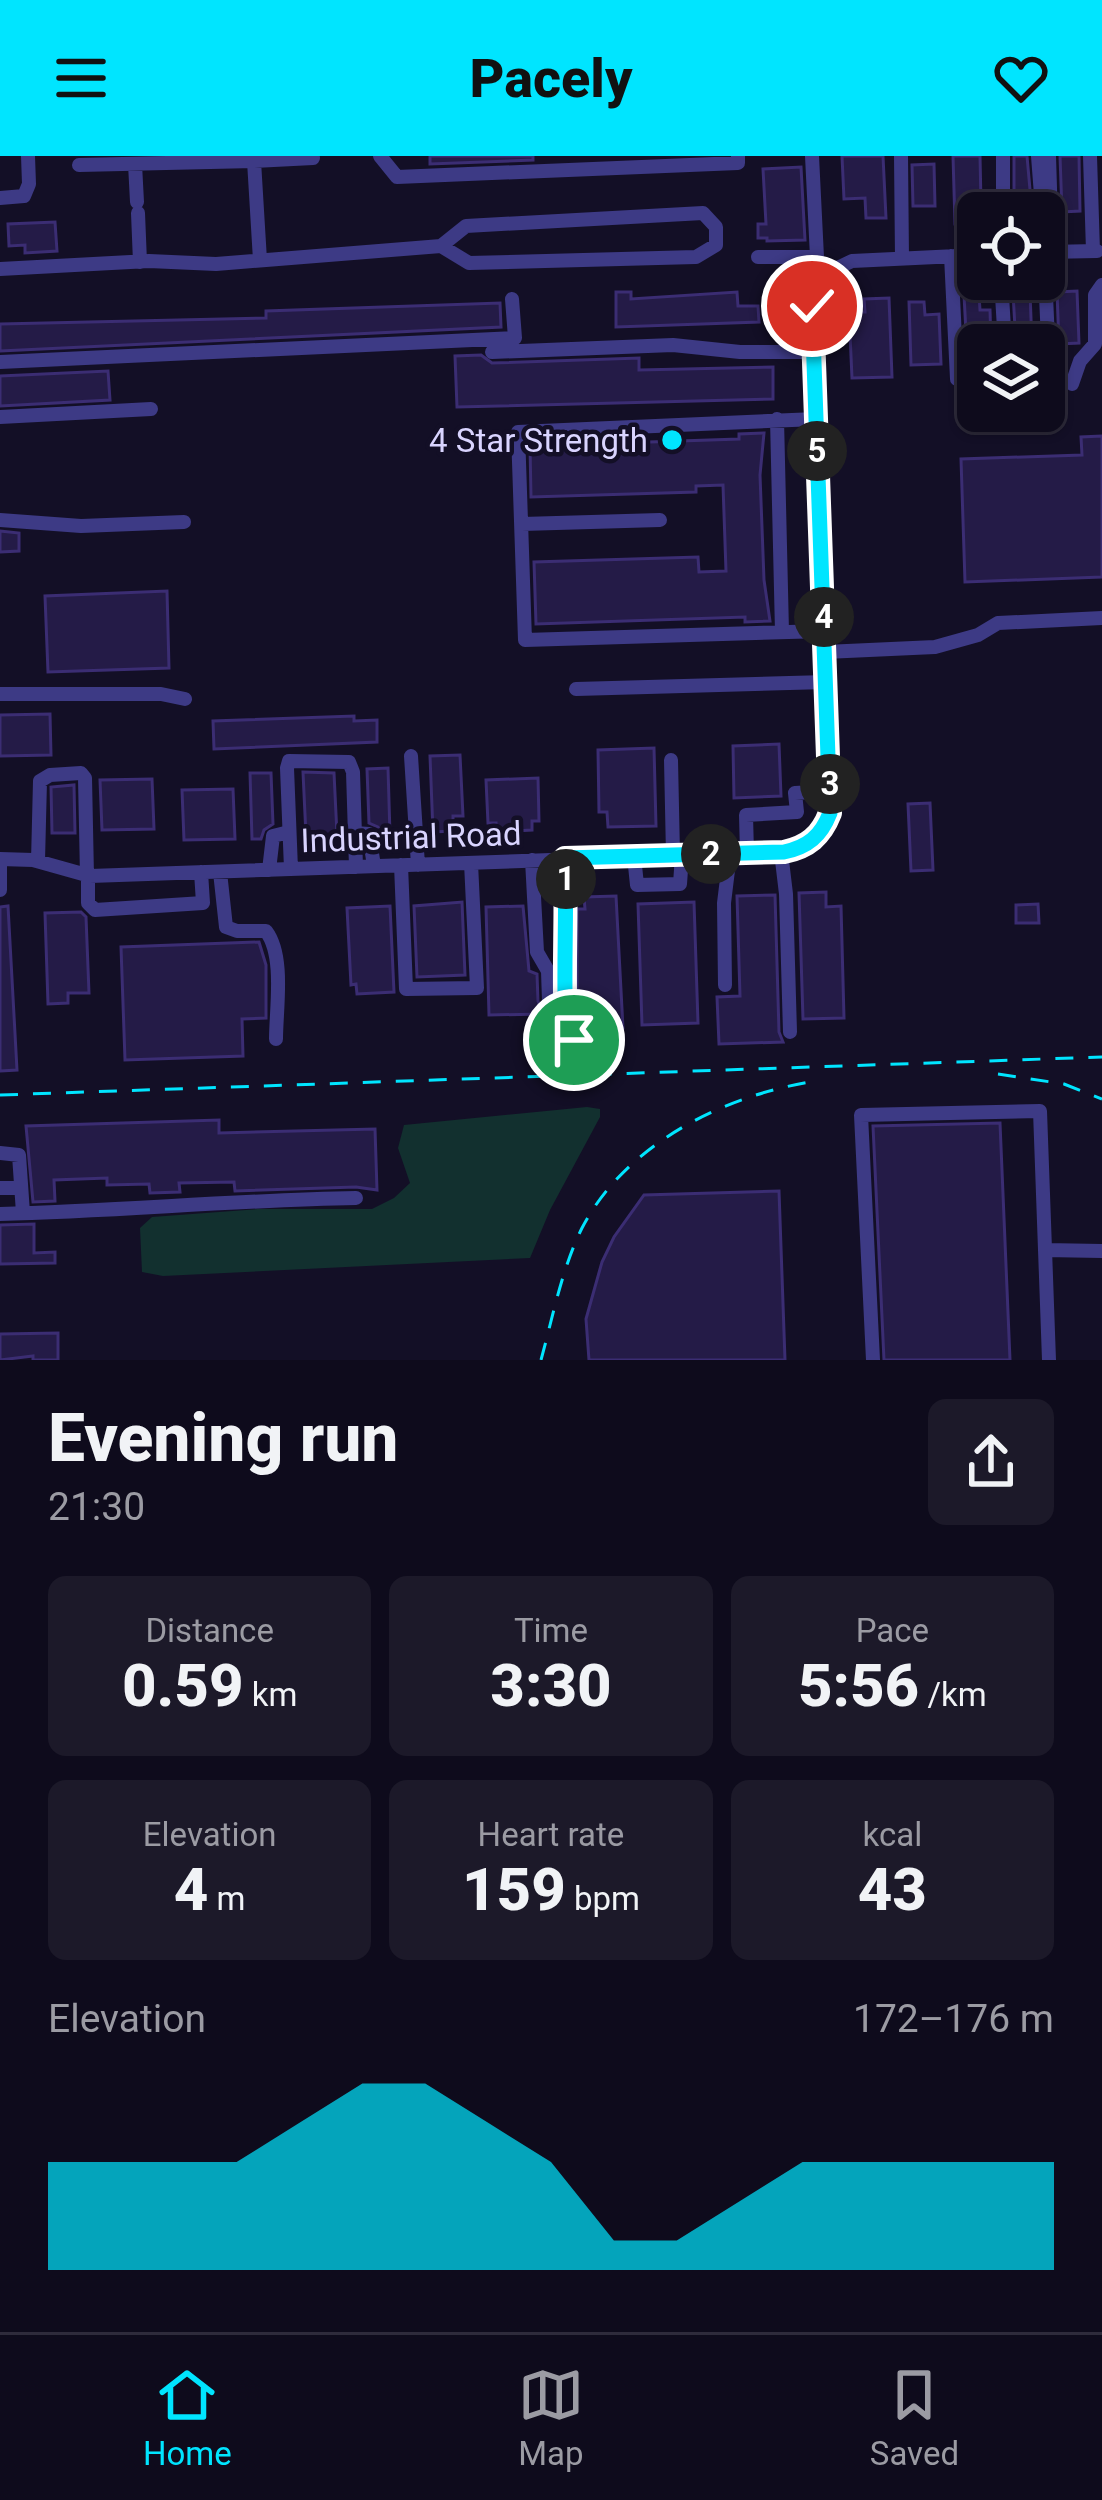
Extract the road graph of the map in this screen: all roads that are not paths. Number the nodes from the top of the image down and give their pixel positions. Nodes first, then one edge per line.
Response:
1 (28, 156) edge
2 (380, 156) edge
3 (738, 156) edge
4 (812, 156) edge
5 (901, 156) edge
6 (1003, 156) edge
7 (1038, 156) edge
8 (1049, 156) edge
9 (1090, 156) edge
10 (314, 158) edge
11 (254, 161) junction
12 (649, 161) edge
13 (135, 164) junction
14 (79, 165) dead end
15 (1004, 192) edge
16 (1041, 192) edge
17 (1048, 192) edge
18 (0, 199) edge
19 (441, 246) junction
20 (1097, 251) edge
21 (1065, 252) edge
22 (952, 256) junction
23 (957, 256) edge
24 (758, 257) dead end
25 (817, 257) junction
26 (902, 258) junction
27 (260, 260) junction
28 (140, 262) junction
29 (0, 269) edge
30 (824, 278) junction
31 (1102, 285) edge
32 (512, 299) dead end
33 (492, 352) dead end
34 (814, 352) junction
35 (0, 362) edge
36 (957, 379) edge
37 (1072, 384) dead end
38 (152, 409) dead end
39 (0, 417) edge
40 (777, 419) junction
41 (816, 419) junction
42 (0, 520) edge
43 (660, 520) dead end
44 (184, 521) dead end
45 (522, 524) junction
46 (1102, 618) edge
47 (824, 631) junction
48 (782, 632) junction
49 (825, 652) junction
50 (826, 682) junction
51 (576, 689) dead end
52 (0, 694) edge
53 (185, 699) dead end
54 (411, 755) dead end
55 (671, 760) dead end
56 (830, 791) junction
57 (289, 832) junction
58 (355, 833) junction
59 (781, 853) junction
60 (738, 854) junction
61 (678, 855) junction
62 (634, 856) junction
63 (565, 858) junction
64 (0, 859) edge
65 (532, 860) junction
66 (38, 861) junction
67 (471, 863) junction
68 (418, 865) junction
69 (374, 866) junction
70 (401, 866) junction
71 (356, 867) junction
72 (291, 869) junction
73 (269, 870) junction
74 (201, 872) junction
75 (220, 872) junction
76 (87, 876) junction
77 (0, 890) edge
78 (725, 986) dead end
79 (549, 1001) dead end
80 (790, 1032) dead end
81 (618, 1038) dead end
82 (276, 1039) dead end
83 (0, 1153) edge
84 (21, 1187) junction
85 (0, 1188) edge
86 (356, 1198) dead end
87 (22, 1213) junction
88 (0, 1214) edge
89 (1045, 1250) junction
90 (1102, 1251) edge
91 (873, 1360) edge
92 (1049, 1360) edge

1 - 18 street
2 - 12 street
3 - 12 street
4 - 25 street
5 - 26 street
6 - 15 street
7 - 16 street
8 - 17 street
9 - 20 street
10 - 11 street
11 - 13 street
11 - 27 street
13 - 14 street
13 - 28 street
19 - 19 street
19 - 27 street
20 - 21 street
22 - 23 street
22 - 26 street
22 - 36 street
24 - 25 street
25 - 30 street
26 - 30 street
27 - 28 street
28 - 29 street
30 - 34 street
31 - 37 street
32 - 35 street
33 - 34 street
34 - 41 street
38 - 39 street
40 - 41 street
40 - 45 street
40 - 48 street
41 - 47 street
42 - 44 street
43 - 45 street
45 - 48 street
46 - 49 street
47 - 48 street
47 - 49 street
49 - 50 street
50 - 51 street
50 - 56 street
52 - 53 street
54 - 68 street
55 - 61 street
56 - 59 street
56 - 60 street
57 - 58 street
57 - 72 street
57 - 73 street
58 - 69 street
58 - 71 street
59 - 60 street, Industrial Road
59 - 80 street
60 - 61 street, Industrial Road
60 - 78 street
61 - 62 street, Industrial Road
61 - 62 street
62 - 63 street, Industrial Road
63 - 65 street, Industrial Road
63 - 81 street
64 - 66 street, Industrial Road
64 - 77 street
65 - 67 street, Industrial Road
65 - 79 street
66 - 76 street, Industrial Road
66 - 76 street
67 - 68 street, Industrial Road
67 - 70 street
68 - 70 street, Industrial Road
69 - 70 street, Industrial Road
69 - 71 street, Industrial Road
71 - 72 street, Industrial Road
72 - 73 street, Industrial Road
73 - 75 street, Industrial Road
74 - 75 street, Industrial Road
74 - 76 street, Industrial Road
74 - 76 street
75 - 82 street
83 - 84 street
84 - 85 street
84 - 87 street
86 - 87 street
87 - 88 street
89 - 90 street
89 - 91 street
89 - 92 street

